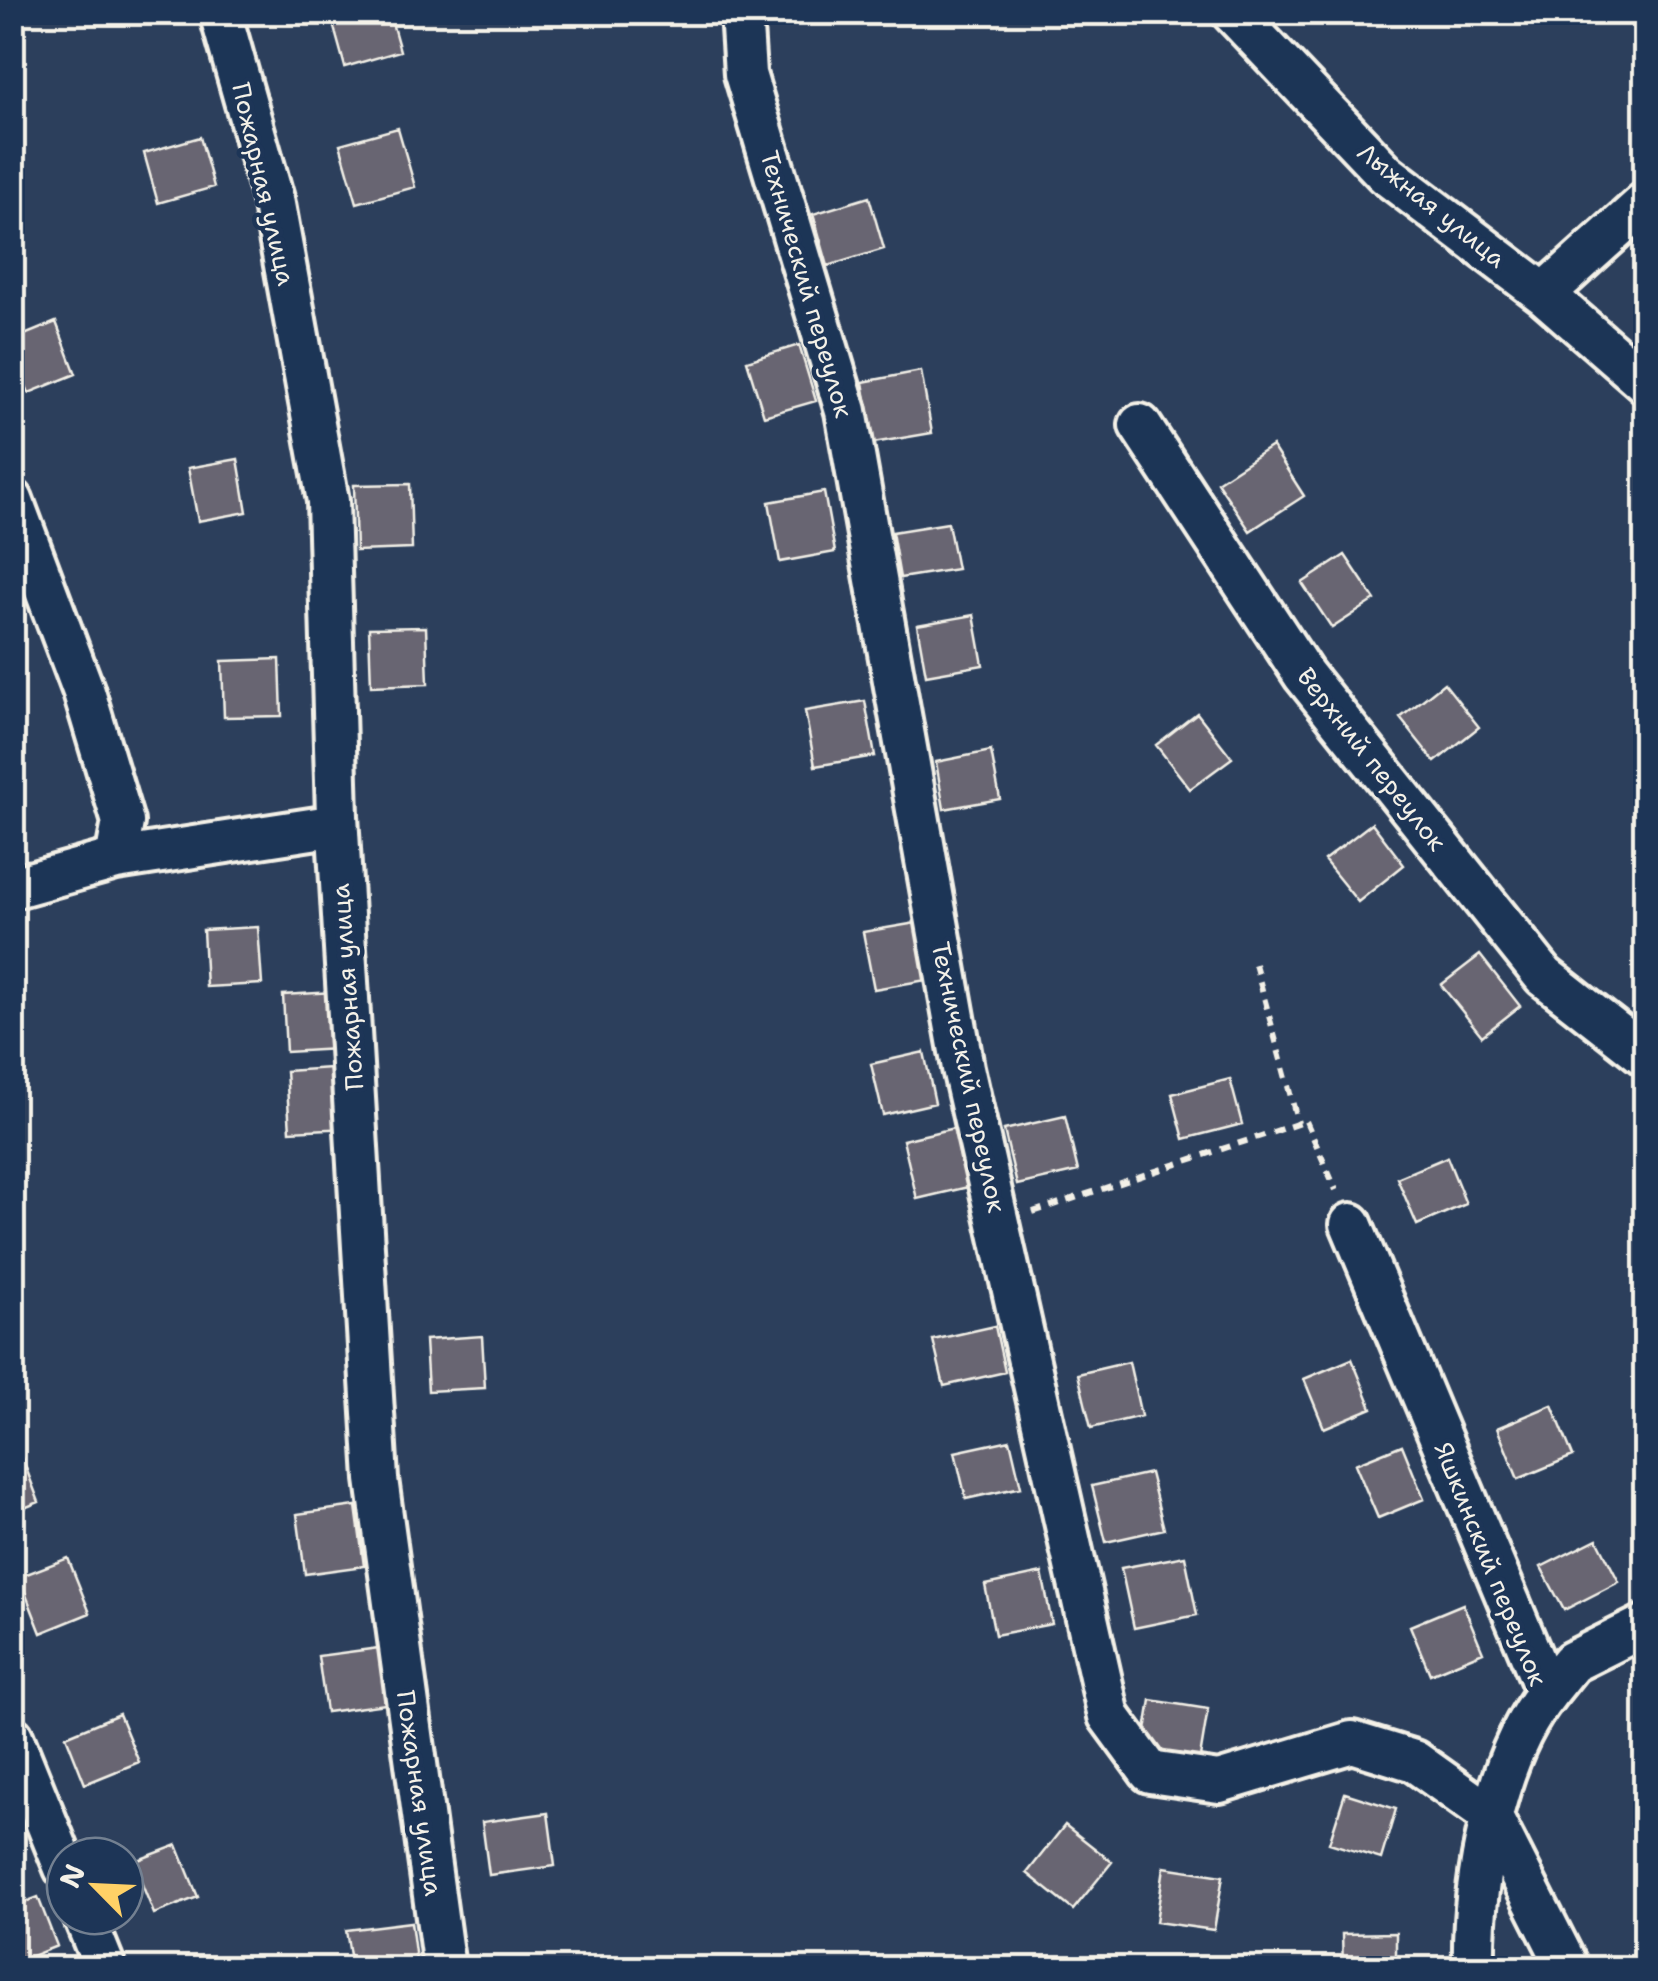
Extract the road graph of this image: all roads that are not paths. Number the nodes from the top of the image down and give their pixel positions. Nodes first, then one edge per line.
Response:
1 (220, 12) edge
2 (741, 12) edge
3 (1232, 12) edge
4 (1646, 202) edge
5 (1544, 294) junction
6 (1646, 383) edge
7 (1140, 426) dead end
8 (12, 500) edge
9 (337, 825) junction
10 (116, 859) junction
11 (12, 888) edge
12 (1646, 1056) edge
13 (1351, 1224) road end
14 (1646, 1624) edge
15 (1546, 1693) junction
16 (12, 1737) edge
17 (1491, 1816) junction
18 (52, 1836) edge
19 (92, 1936) edge
20 (105, 1968) edge
21 (444, 1968) edge
22 (1474, 1968) edge
23 (1568, 1968) edge

1 - 9 street, Пожарная улица
2 - 17 street, Технический переулок
3 - 5 street, Лыжная улица
4 - 5 street
5 - 6 street, Лыжная улица
7 - 12 street, Верхний переулок
8 - 10 street
9 - 10 street
9 - 21 street, Пожарная улица
10 - 11 street
13 - 15 street, Яшкинский переулок
14 - 15 street
15 - 17 street, Яшкинский переулок
16 - 18 street
17 - 22 street, Яшкинский переулок
17 - 23 street
19 - 20 street

